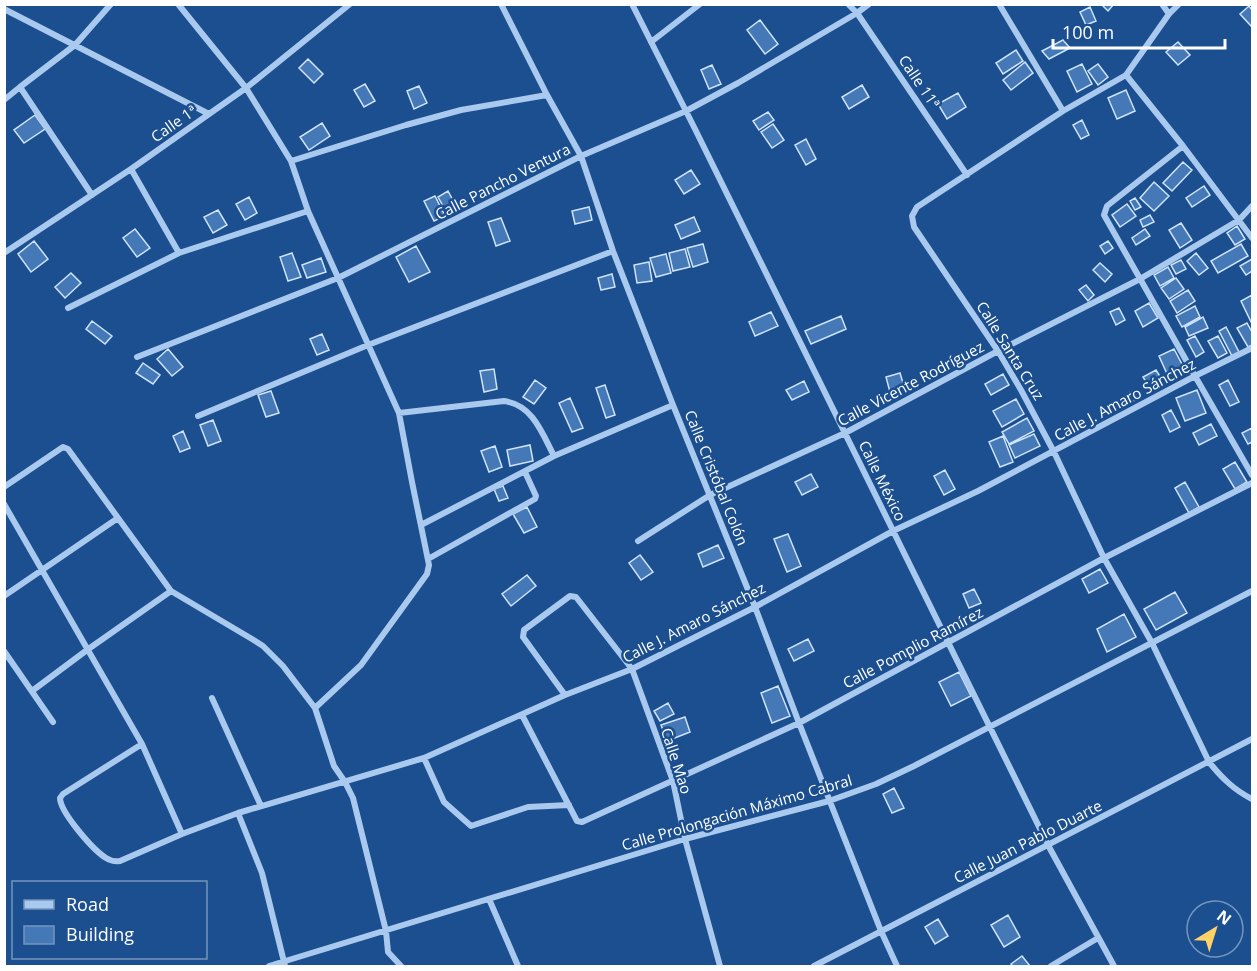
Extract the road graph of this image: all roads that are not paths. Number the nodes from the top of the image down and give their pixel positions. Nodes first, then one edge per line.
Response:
1 (111, 4) edge
2 (178, 4) edge
3 (350, 4) edge
4 (501, 4) edge
5 (632, 4) edge
6 (700, 4) edge
7 (848, 4) edge
8 (869, 4) edge
9 (999, 4) edge
10 (1162, 4) edge
11 (1179, 4) edge
12 (4, 9) edge
13 (857, 13) junction
14 (1169, 14) junction
15 (651, 42) junction
16 (75, 45) junction
17 (1126, 75) junction
18 (20, 87) junction
19 (246, 88) junction
20 (547, 95) junction
21 (4, 100) edge
22 (686, 111) junction
23 (1063, 111) junction
24 (209, 114) junction
25 (1183, 146) junction
26 (581, 156) junction
27 (291, 161) junction
28 (131, 168) junction
29 (967, 175) junction
30 (92, 195) junction
31 (1252, 206) edge
32 (308, 211) junction
33 (1239, 220) junction
34 (1252, 238) edge
35 (613, 251) junction
36 (4, 253) edge
37 (179, 253) junction
38 (338, 278) junction
39 (1140, 279) junction
40 (68, 309) dead end
41 (368, 345) junction
42 (1252, 348) edge
43 (998, 351) junction
44 (137, 357) dead end
45 (1195, 376) junction
46 (673, 405) junction
47 (399, 413) junction
48 (198, 416) dead end
49 (844, 433) junction
50 (1054, 452) junction
51 (554, 456) junction
52 (525, 472) junction
53 (1252, 475) edge
54 (1252, 483) edge
55 (4, 488) edge
56 (710, 495) junction
57 (4, 504) edge
58 (118, 518) junction
59 (421, 525) junction
60 (893, 531) junction
61 (638, 541) dead end
62 (1104, 558) junction
63 (428, 559) junction
64 (42, 570) junction
65 (171, 591) junction
66 (1252, 591) edge
67 (4, 596) edge
68 (755, 607) junction
69 (948, 643) junction
70 (1152, 643) junction
71 (87, 650) junction
72 (4, 651) edge
73 (632, 669) junction
74 (32, 692) junction
75 (565, 695) junction
76 (212, 698) dead end
77 (315, 708) junction
78 (522, 715) junction
79 (53, 722) dead end
80 (799, 723) junction
81 (989, 726) junction
82 (1252, 739) edge
83 (142, 744) junction
84 (424, 758) junction
85 (1209, 762) junction
86 (673, 781) junction
87 (345, 782) junction
88 (1252, 799) edge
89 (829, 801) junction
90 (569, 805) junction
91 (261, 806) junction
92 (238, 813) junction
93 (182, 834) junction
94 (685, 839) junction
95 (1048, 845) junction
96 (489, 899) junction
97 (386, 931) junction
98 (881, 932) junction
99 (1098, 938) junction
100 (285, 964) edge
101 (269, 966) edge
102 (401, 966) edge
103 (518, 966) edge
104 (720, 966) edge
105 (814, 966) edge
106 (897, 966) edge
107 (1051, 966) edge
108 (1114, 966) edge

1 - 16 street
2 - 19 street
3 - 19 street, Calle 1ª
4 - 20 street, Calle Cristóbal Colón
5 - 15 street, Calle México
6 - 15 street
7 - 13 street, Calle 11ª
8 - 13 street, Calle Pancho Ventura
9 - 23 street
10 - 14 street
11 - 14 street, Calle Santa Cruz
12 - 16 street
13 - 22 street, Calle Pancho Ventura
13 - 29 street, Calle 11ª
14 - 17 street, Calle Santa Cruz
15 - 22 street, Calle México
16 - 18 street
16 - 24 street
17 - 23 street, Calle Santa Cruz
17 - 25 street
18 - 21 street
18 - 30 street
19 - 24 street, Calle 1ª
19 - 27 street
20 - 26 street, Calle Cristóbal Colón
20 - 27 street
22 - 26 street, Calle Pancho Ventura
22 - 49 street, Calle México
23 - 29 street, Calle Santa Cruz
24 - 28 street, Calle 1ª
25 - 33 street
25 - 39 street
26 - 35 street, Calle Cristóbal Colón
26 - 38 street, Calle Pancho Ventura
27 - 32 street
28 - 30 street, Calle 1ª
28 - 37 street
29 - 43 street, Calle Santa Cruz
30 - 36 street, Calle 1ª
31 - 33 street, Calle Vicente Rodríguez
32 - 37 street
32 - 38 street
33 - 34 street
33 - 39 street, Calle Vicente Rodríguez
35 - 41 street
35 - 46 street, Calle Cristóbal Colón
37 - 40 street
38 - 41 street
38 - 44 street, Calle Pancho Ventura
39 - 43 street, Calle Vicente Rodríguez
39 - 45 street
41 - 47 street
41 - 48 street
42 - 45 street, Calle J. Amaro Sánchez
43 - 49 street, Calle Vicente Rodríguez
43 - 50 street, Calle Santa Cruz
45 - 50 street, Calle J. Amaro Sánchez
45 - 53 street
46 - 51 street
46 - 56 street, Calle Cristóbal Colón
47 - 51 street
47 - 59 street
49 - 56 street, Calle Vicente Rodríguez
49 - 60 street, Calle México
50 - 60 street, Calle J. Amaro Sánchez
50 - 62 street, Calle Santa Cruz
51 - 52 street
52 - 59 street
52 - 63 street
54 - 62 street, Calle Pomplio Ramírez
55 - 58 street
56 - 61 street, Calle Vicente Rodríguez
56 - 68 street, Calle Cristóbal Colón
57 - 64 street
58 - 64 street
58 - 65 street
59 - 63 street
60 - 68 street, Calle J. Amaro Sánchez
60 - 69 street, Calle México
62 - 69 street, Calle Pomplio Ramírez
62 - 70 street, Calle Santa Cruz
63 - 77 street
64 - 67 street
64 - 71 street
65 - 71 street
65 - 77 street
66 - 70 street, Calle Prolongación Máximo Cabral
68 - 73 street, Calle J. Amaro Sánchez
68 - 80 street, Calle Cristóbal Colón
69 - 80 street, Calle Pomplio Ramírez
69 - 81 street, Calle México
70 - 81 street, Calle Prolongación Máximo Cabral
70 - 85 street, Calle Santa Cruz
71 - 74 street
71 - 83 street
72 - 74 street
73 - 75 street, Calle J. Amaro Sánchez
73 - 75 street, Calle Mao
73 - 86 street, Calle Mao
74 - 79 street
75 - 78 street, Calle J. Amaro Sánchez
76 - 91 street
77 - 87 street
78 - 84 street, Calle J. Amaro Sánchez
78 - 90 street
80 - 86 street, Calle Pomplio Ramírez
80 - 89 street, Calle Cristóbal Colón
81 - 89 street, Calle Prolongación Máximo Cabral
81 - 95 street, Calle México
82 - 85 street, Calle Juan Pablo Duarte
83 - 93 street
83 - 93 street, Calle J. Amaro Sánchez
84 - 87 street, Calle J. Amaro Sánchez
84 - 90 street
85 - 88 street, Calle Santa Cruz
85 - 95 street, Calle Juan Pablo Duarte
86 - 90 street, Calle Pomplio Ramírez
86 - 94 street, Calle Mao
87 - 91 street, Calle J. Amaro Sánchez
87 - 97 street
89 - 94 street, Calle Prolongación Máximo Cabral
89 - 98 street, Calle Cristóbal Colón
91 - 92 street, Calle J. Amaro Sánchez
92 - 93 street, Calle J. Amaro Sánchez
92 - 100 street
94 - 96 street, Calle Prolongación Máximo Cabral
94 - 104 street, Calle Mao
95 - 98 street, Calle Juan Pablo Duarte
95 - 99 street, Calle México
96 - 97 street, Calle Prolongación Máximo Cabral
96 - 103 street
97 - 100 street, Calle Prolongación Máximo Cabral
97 - 102 street
98 - 105 street, Calle Juan Pablo Duarte
98 - 106 street, Calle Cristóbal Colón
99 - 107 street
99 - 108 street, Calle México
100 - 101 street, Calle Prolongación Máximo Cabral

